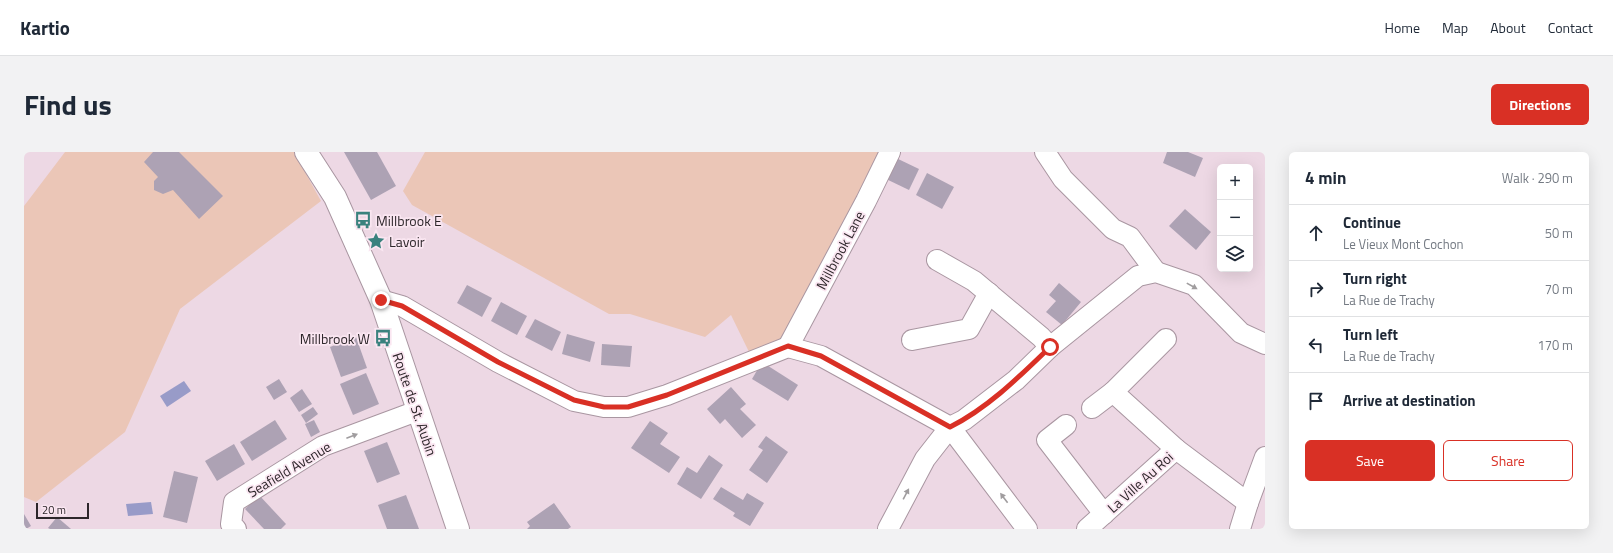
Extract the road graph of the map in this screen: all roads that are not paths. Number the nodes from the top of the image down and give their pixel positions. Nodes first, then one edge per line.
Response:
1 (306, 152) edge
2 (890, 152) edge
3 (1045, 152) edge
4 (937, 260) dead end
5 (1156, 272) junction
6 (989, 293) junction
7 (381, 300) junction
8 (1166, 339) dead end
9 (912, 340) dead end
10 (1265, 344) edge
11 (788, 346) junction
12 (1050, 347) junction
13 (1113, 392) junction
14 (1092, 408) dead end
15 (417, 411) junction
16 (1066, 425) dead end
17 (950, 427) junction
18 (1176, 449) junction
19 (1265, 457) edge
20 (1248, 503) junction
21 (1104, 514) junction
22 (236, 529) edge
23 (458, 529) edge
24 (888, 529) edge
25 (1027, 529) edge
26 (1087, 529) edge
27 (1240, 529) edge

1 - 7 main road, Route de St. Aubin
2 - 11 street, Millbrook Lane
3 - 5 street
4 - 6 street
5 -> 10 street
5 - 12 street
6 - 9 street
6 - 12 street
7 - 11 street
7 - 15 main road, Route de St. Aubin
8 - 13 street
11 - 17 street
12 - 17 street
13 - 14 street
13 - 18 street, La Ville Au Roi
22 -> 15 street, Seafield Avenue
15 - 23 main road, Route de St. Aubin
16 - 21 street, La Ville Au Roi
24 -> 17 street
25 -> 17 street
18 - 20 street, La Ville Au Roi
18 - 21 street, La Ville Au Roi
19 - 20 street
20 - 27 street
21 - 26 street, La Ville Au Roi

